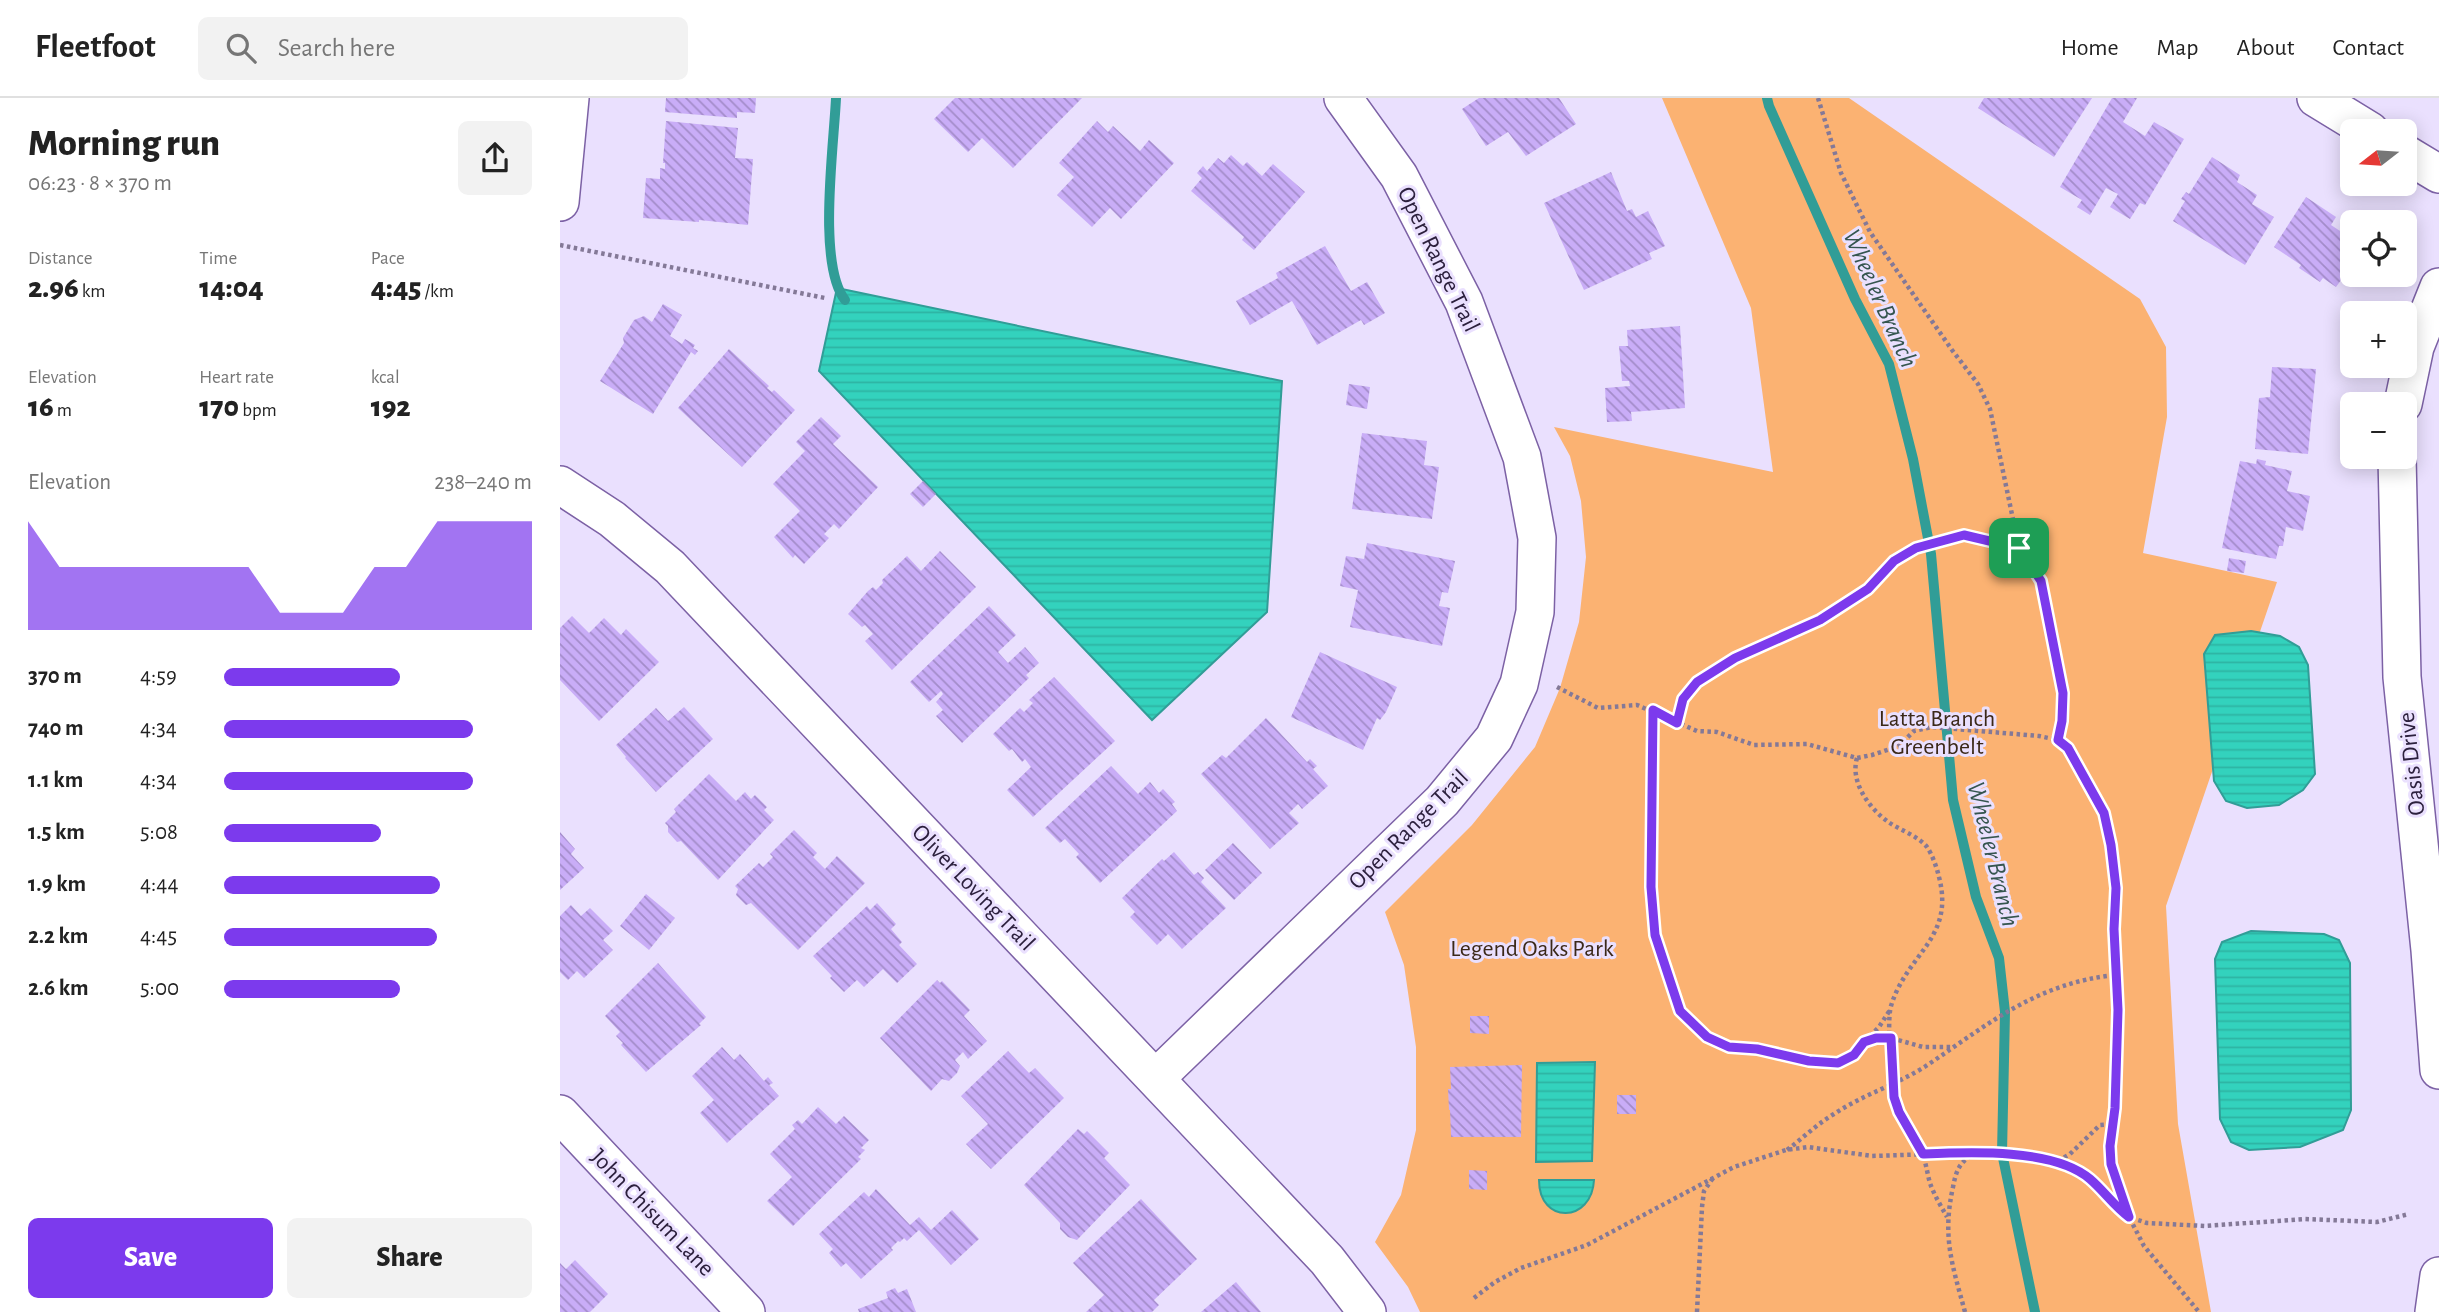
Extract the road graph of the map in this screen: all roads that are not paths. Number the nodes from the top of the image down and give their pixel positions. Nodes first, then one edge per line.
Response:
1 (570, 98) edge
2 (1343, 98) edge
3 (2316, 98) edge
4 (2350, 119) edge
5 (2417, 161) edge
6 (2439, 174) edge
7 (560, 202) edge
8 (2439, 287) edge
9 (2406, 392) edge
10 (2397, 469) edge
11 (560, 485) edge
12 (2435, 949) edge
13 (2439, 1070) edge
14 (1156, 1078) junction
15 (560, 1114) edge
16 (2439, 1276) edge
17 (746, 1312) edge
18 (1367, 1312) edge
19 (2434, 1312) edge

1 - 7 street
2 - 14 street, Open Range Trail
3 - 4 street
5 - 6 street
8 - 9 street
10 - 12 street, Oasis Drive
11 - 14 street, Oliver Loving Trail
12 - 13 street, Oasis Drive
14 - 18 street, Oliver Loving Trail
15 - 17 street, John Chisum Lane
16 - 19 street

